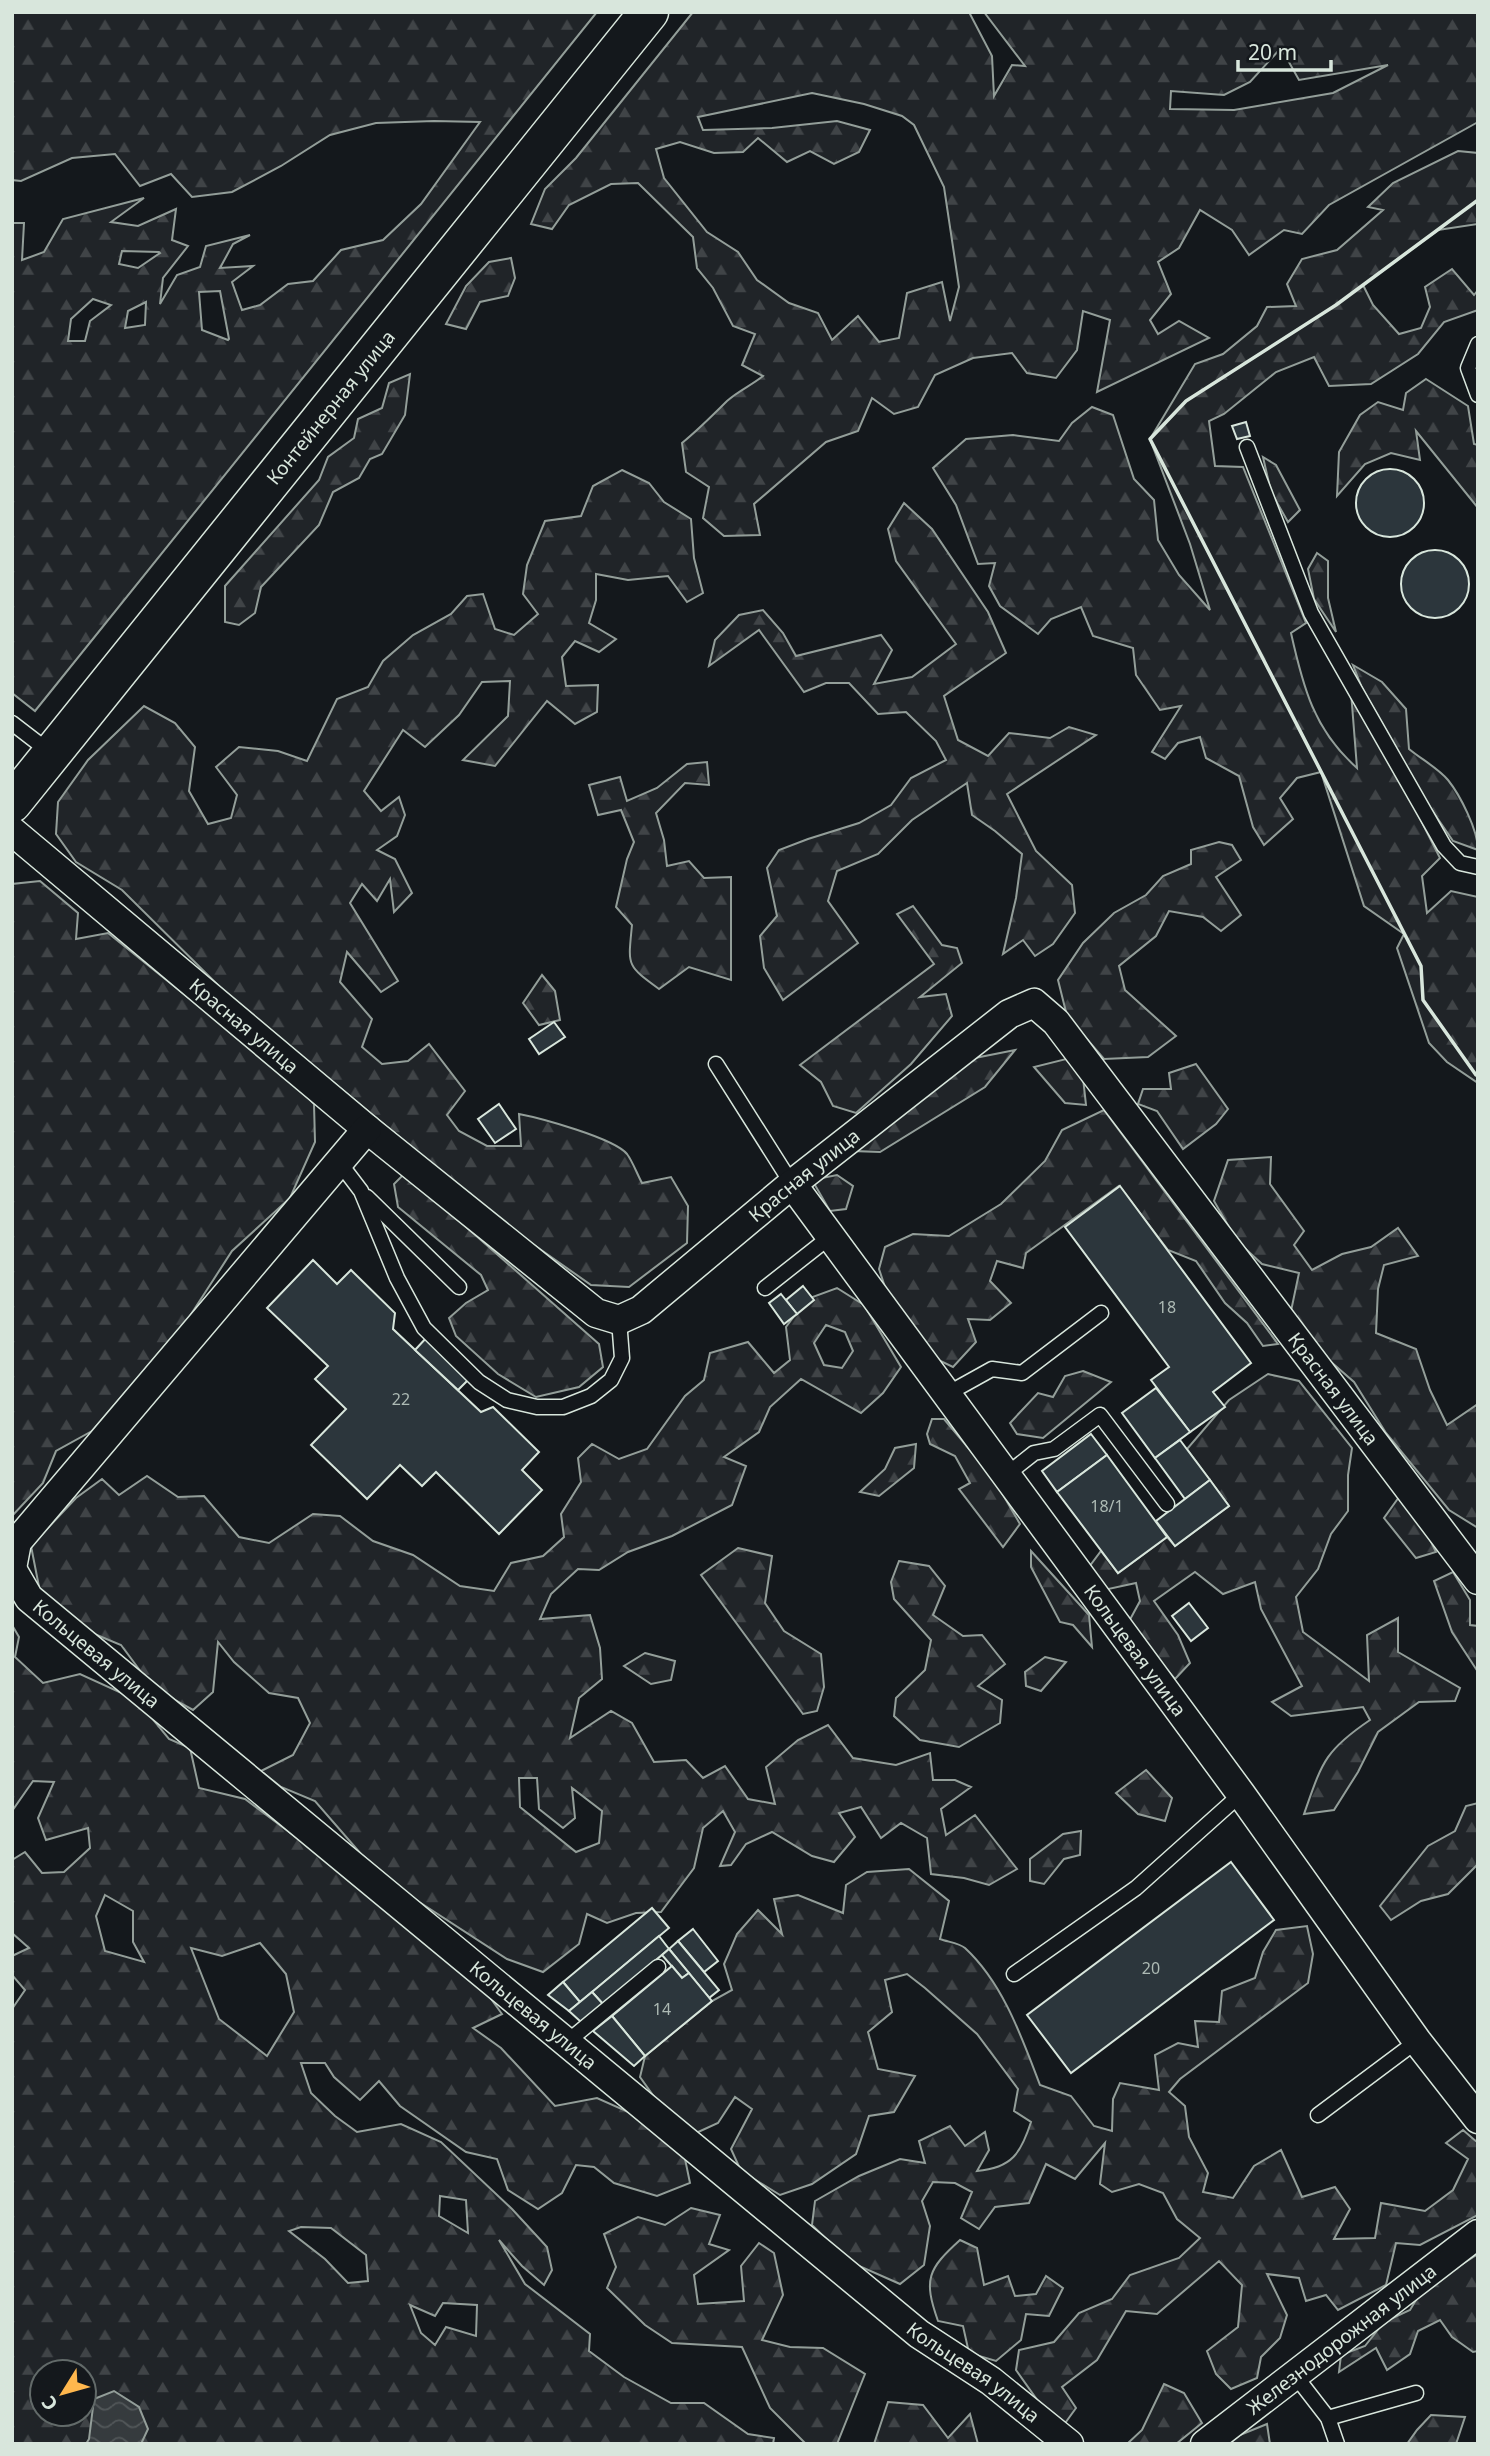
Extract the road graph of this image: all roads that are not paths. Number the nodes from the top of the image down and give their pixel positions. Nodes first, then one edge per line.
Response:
1 (649, 12) edge
2 (1478, 344) edge
3 (1478, 395) edge
4 (1247, 447) dead end
5 (12, 723) edge
6 (52, 754) junction
7 (12, 803) edge
8 (12, 831) edge
9 (1478, 867) edge
10 (716, 1064) dead end
11 (367, 1129) junction
12 (340, 1162) junction
13 (792, 1184) junction
14 (361, 1191) junction
15 (831, 1236) junction
16 (459, 1287) dead end
17 (765, 1288) dead end
18 (1101, 1313) dead end
19 (619, 1321) junction
20 (947, 1394) junction
21 (1005, 1476) junction
22 (1167, 1504) dead end
23 (12, 1569) edge
24 (1478, 1580) edge
25 (1241, 1794) junction
26 (658, 1967) dead end
27 (1014, 1974) dead end
28 (1417, 2040) junction
29 (567, 2042) junction
30 (1318, 2115) dead end
31 (1478, 2119) edge
32 (1478, 2234) edge
33 (1294, 2374) junction
34 (1416, 2393) dead end
35 (1328, 2418) junction
36 (1069, 2444) edge
37 (1205, 2444) edge
38 (1337, 2444) edge

1 - 6 street, Контейнерная улица
2 - 3 lane
4 - 9 lane
5 - 6 lane
6 - 7 street, Контейнерная улица
8 - 11 street, Красная улица
10 - 13 lane
11 - 12 street, Кольцевая улица
11 - 19 street, Красная улица
12 - 14 lane
12 - 23 street, Кольцевая улица
13 - 15 street, Кольцевая улица
13 - 19 street, Красная улица
13 - 24 street, Красная улица
14 - 16 lane
14 - 19 lane
15 - 17 lane
15 - 20 street, Кольцевая улица
18 - 20 lane
20 - 21 street, Кольцевая улица
21 - 22 lane
21 - 25 street, Кольцевая улица
23 - 29 street, Кольцевая улица
25 - 27 lane
25 - 28 street, Кольцевая улица
26 - 29 lane
28 - 30 lane
28 - 31 street, Кольцевая улица
29 - 36 street, Кольцевая улица
32 - 33 street, Железнодорожная улица
33 - 35 lane
33 - 37 street, Железнодорожная улица
34 - 35 lane
35 - 38 lane

